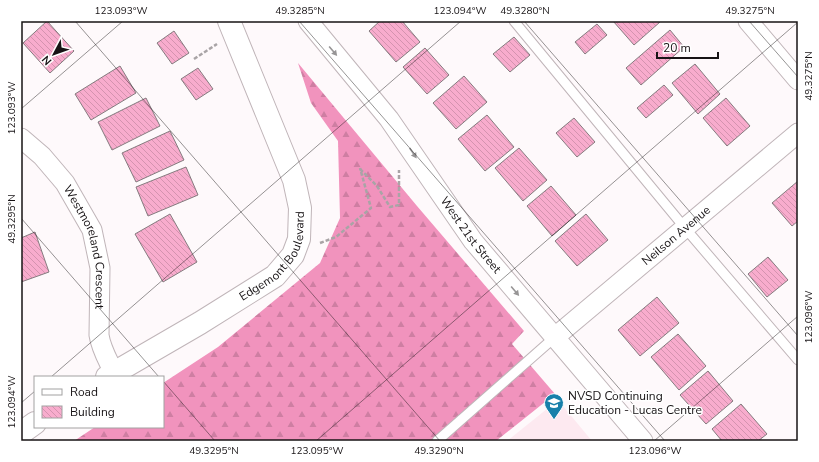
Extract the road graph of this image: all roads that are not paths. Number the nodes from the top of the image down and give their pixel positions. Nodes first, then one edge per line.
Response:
1 (229, 21) edge
2 (308, 21) edge
3 (514, 21) edge
4 (748, 21) edge
5 (798, 80) edge
6 (798, 133) edge
7 (21, 138) edge
8 (685, 228) junction
9 (555, 337) junction
10 (798, 360) edge
11 (111, 375) edge
12 (34, 424) edge
13 (21, 433) edge
14 (437, 441) edge
15 (643, 441) edge

1 - 11 street, Edgemont Boulevard
2 -> 9 street, West 21st Street
3 - 8 lane
4 - 5 street
6 - 8 street, Neilson Avenue
7 - 11 street, Westmoreland Crescent
8 - 9 street, Neilson Avenue
8 - 10 lane
9 - 14 lane
9 - 15 street, West 21st Street
12 - 13 street

